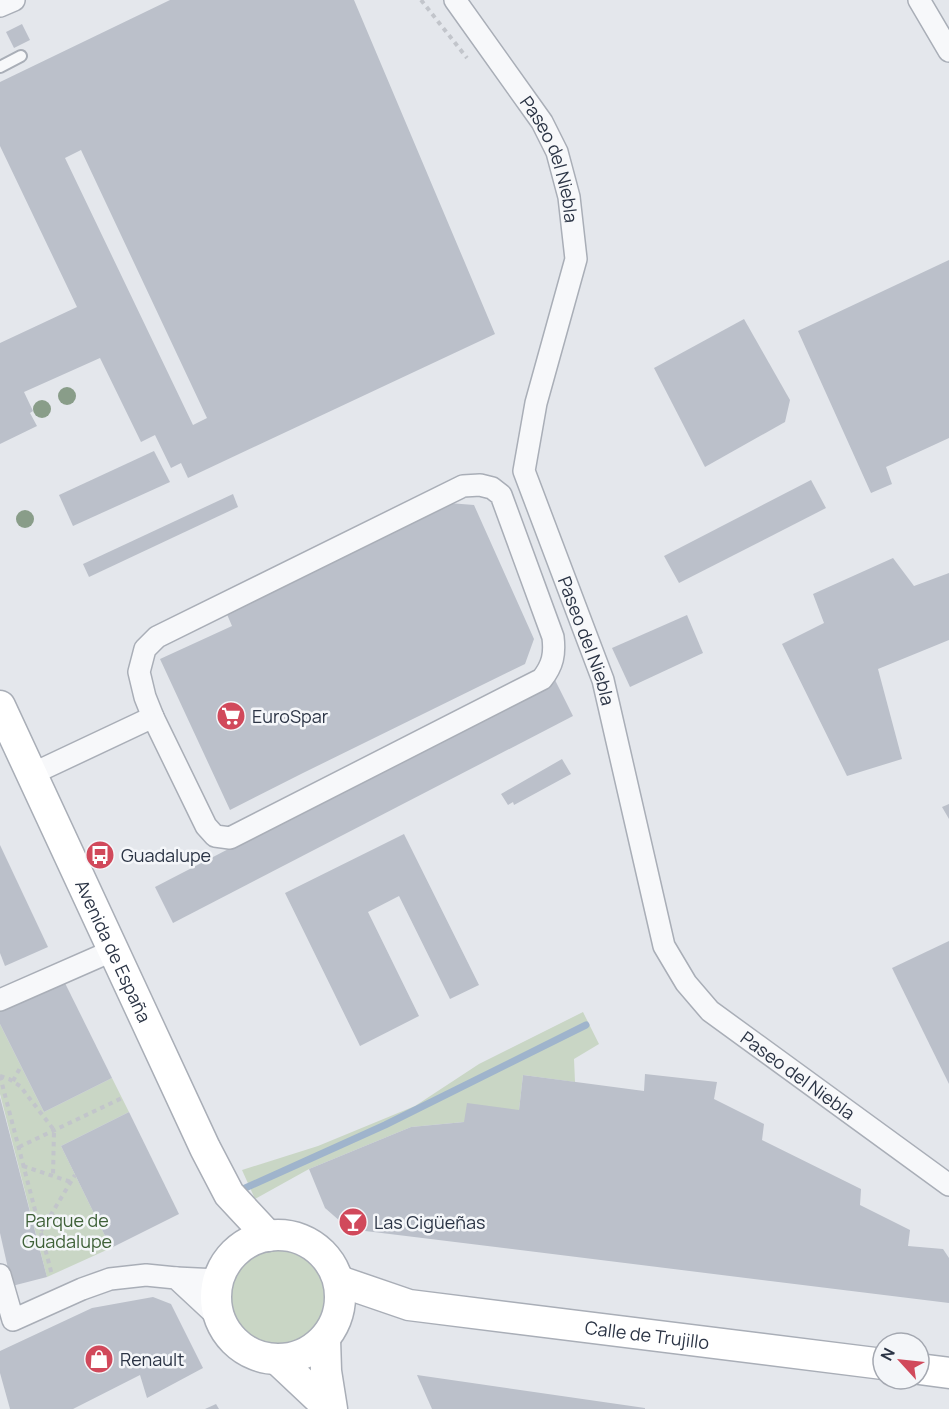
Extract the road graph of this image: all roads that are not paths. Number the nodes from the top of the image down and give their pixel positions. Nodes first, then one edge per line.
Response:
1 (14, 0) edge
2 (455, 0) edge
3 (919, 0) edge
4 (0, 6) edge
5 (949, 51) edge
6 (21, 56) dead end
7 (0, 67) edge
8 (0, 706) edge
9 (153, 717) junction
10 (32, 774) junction
11 (114, 950) junction
12 (0, 1000) edge
13 (949, 1185) edge
14 (229, 1194) junction
15 (268, 1236) junction
16 (225, 1267) junction
17 (0, 1275) edge
18 (176, 1278) junction
19 (339, 1281) junction
20 (409, 1305) junction
21 (219, 1318) junction
22 (332, 1326) junction
23 (278, 1360) junction
24 (871, 1363) edge
25 (931, 1371) edge
26 (949, 1373) edge
27 (331, 1409) edge

1 - 4 street
2 - 13 street, Paseo del Niebla
3 - 5 street
6 - 7 lane
8 - 10 main road, Avenida de España
9 - 9 street
9 - 10 street
10 - 11 main road, Avenida de España
11 - 12 street
11 - 14 main road, Avenida de España
14 - 15 main road, Avenida de España
14 - 16 main road, Avenida de España
15 - 16 main road
15 - 19 main road
16 - 18 street
16 - 21 main road
17 - 18 street
18 - 21 street
19 - 20 main road
19 - 22 main road
20 - 22 main road
20 - 24 main road, Calle de Trujillo
21 - 23 main road
22 - 23 main road
22 - 27 main road
23 - 27 main road
25 - 26 main road

